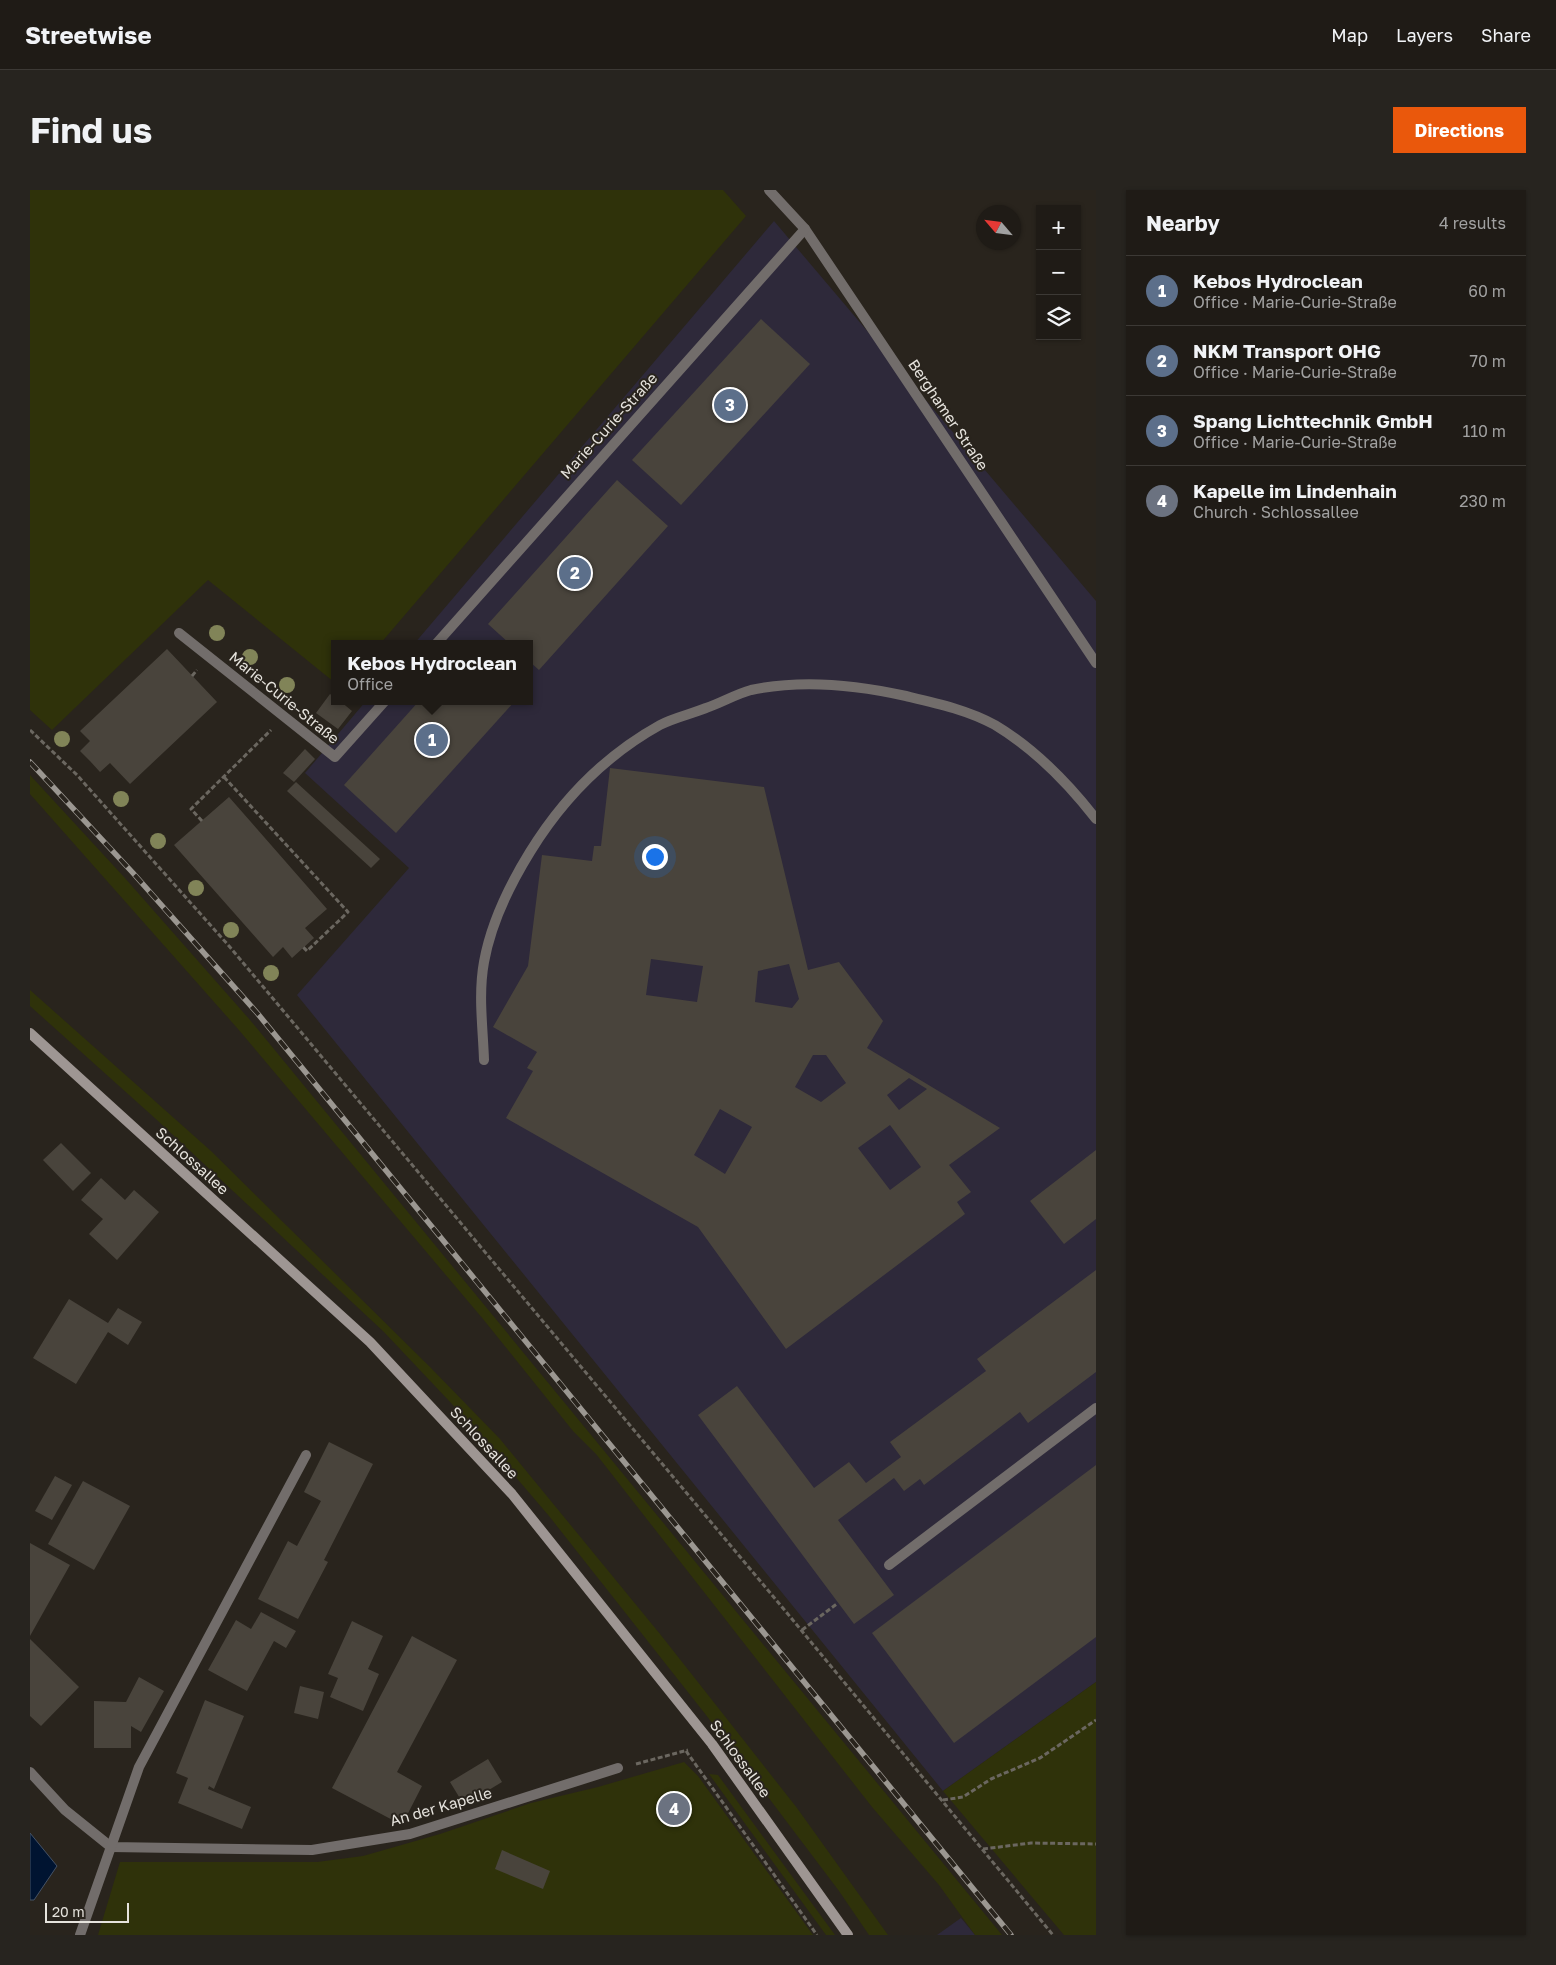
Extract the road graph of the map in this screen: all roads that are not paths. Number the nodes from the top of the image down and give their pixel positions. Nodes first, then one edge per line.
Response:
1 (769, 190) edge
2 (805, 229) junction
3 (179, 633) dead end
4 (440, 640) edge
5 (1096, 663) edge
6 (381, 705) edge
7 (1096, 819) edge
8 (30, 1033) edge
9 (484, 1060) dead end
10 (1096, 1408) edge
11 (306, 1455) dead end
12 (889, 1565) dead end
13 (618, 1768) road end
14 (30, 1772) edge
15 (111, 1847) junction
16 (80, 1935) edge
17 (848, 1935) edge

1 - 2 street, Berghamer Straße
2 - 4 street, Marie-Curie-Straße
2 - 5 street, Berghamer Straße
3 - 6 street, Marie-Curie-Straße
7 - 9 street
8 - 17 main road, Schlossallee
10 - 12 street
11 - 15 street
13 - 15 street, An der Kapelle
14 - 15 street
15 - 16 street

